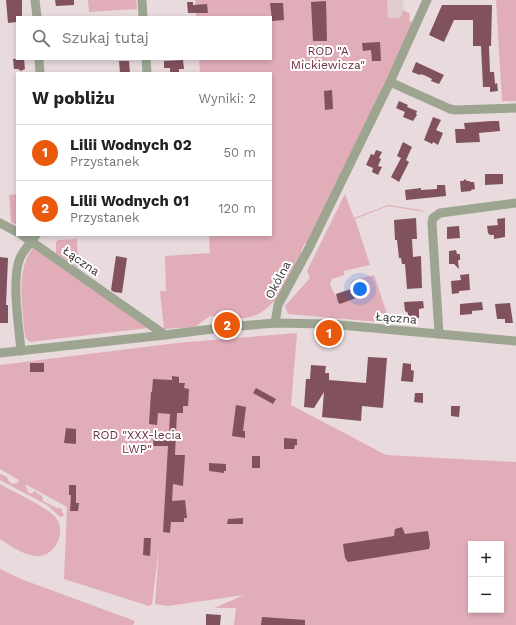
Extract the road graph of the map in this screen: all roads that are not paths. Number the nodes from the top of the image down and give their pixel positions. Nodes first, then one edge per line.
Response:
1 (35, 0) edge
2 (142, 0) edge
3 (427, 0) edge
4 (37, 16) edge
5 (143, 16) edge
6 (39, 60) edge
7 (146, 60) edge
8 (40, 72) edge
9 (147, 72) edge
10 (390, 82) junction
11 (516, 108) edge
12 (516, 203) edge
13 (0, 223) edge
14 (16, 231) edge
15 (34, 238) edge
16 (274, 323) junction
17 (438, 334) junction
18 (165, 335) junction
19 (516, 341) edge
20 (21, 351) junction
21 (0, 353) edge

1 - 4 street
2 - 5 street
3 - 10 street, Okólna
6 - 8 street
7 - 9 street
10 - 11 street
10 - 16 street, Okólna
12 - 17 street
13 - 14 street
15 - 18 street, Łączna
15 - 20 street
16 - 17 street, Łączna
16 - 18 street
17 - 19 street, Łączna
18 - 20 street
20 - 21 street

